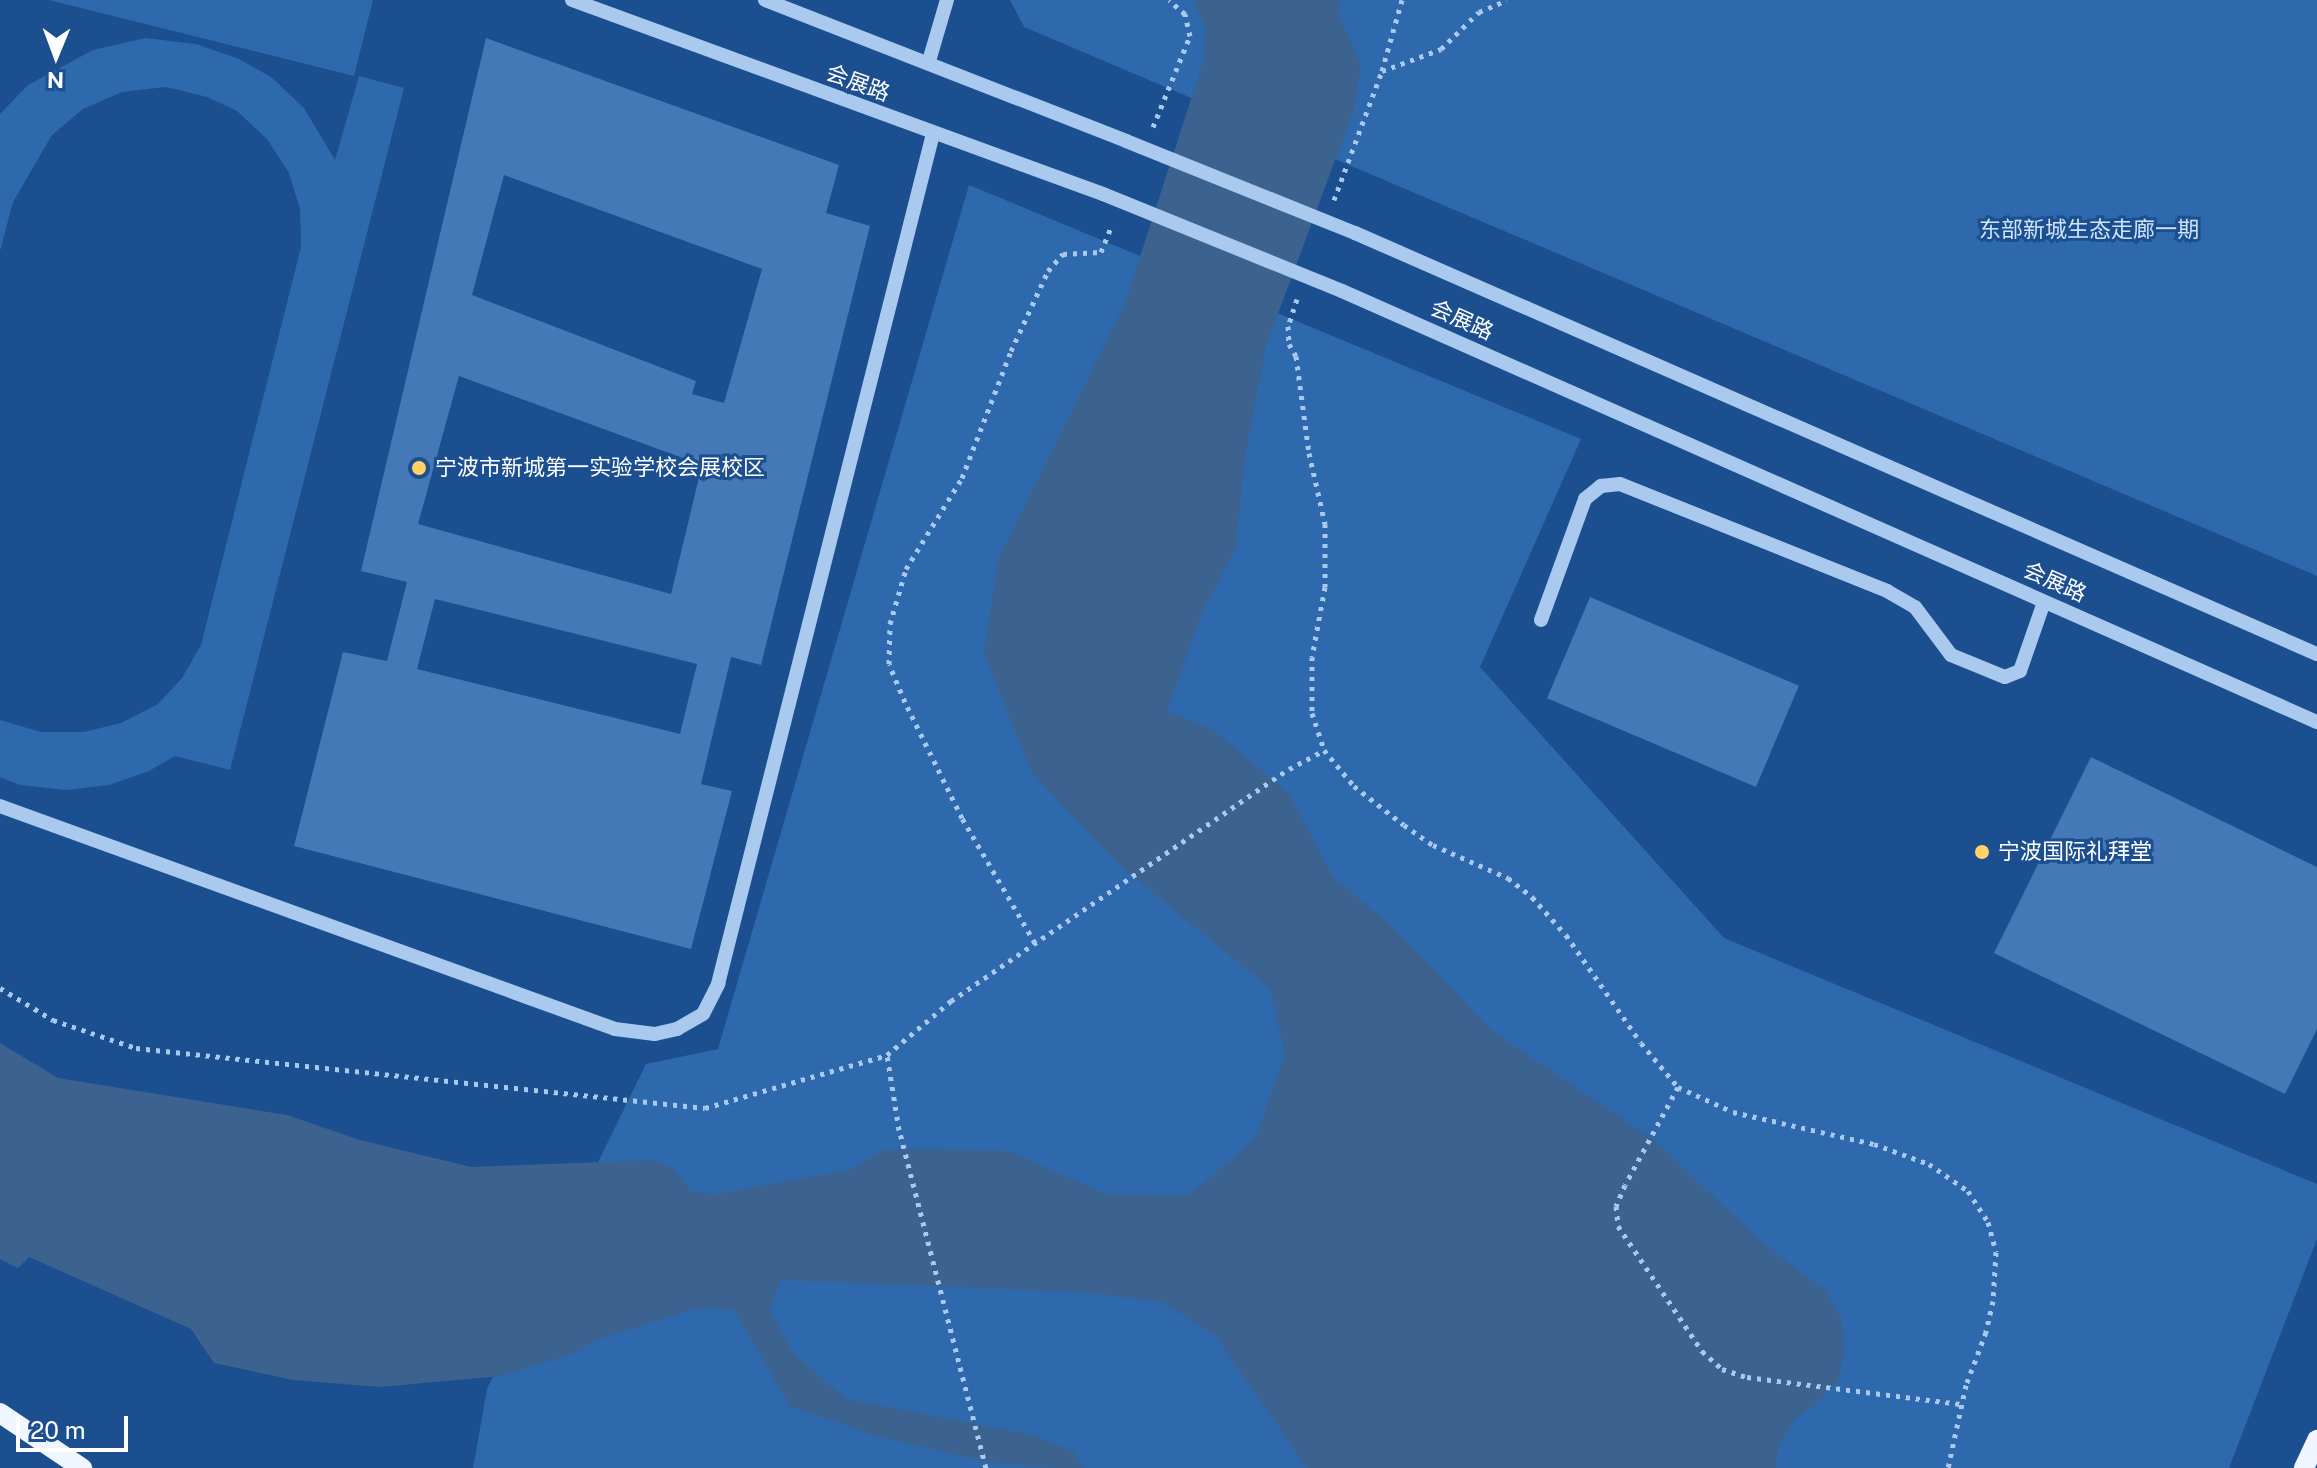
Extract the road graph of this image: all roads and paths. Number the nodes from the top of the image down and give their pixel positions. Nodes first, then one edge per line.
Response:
1 (572, 0) edge
2 (765, 0) edge
3 (947, 0) edge
4 (1402, 0) edge
5 (1507, 0) edge
6 (929, 61) junction
7 (1382, 71) junction
8 (933, 134) junction
9 (1332, 206) dead end
10 (1063, 254) dead end
11 (1299, 296) dead end
12 (2044, 602) junction
13 (1541, 620) dead end
14 (2317, 654) edge
15 (2317, 722) edge
16 (1324, 750) junction
17 (0, 806) edge
18 (1035, 943) junction
19 (0, 988) edge
20 (887, 1055) junction
21 (1678, 1087) junction
22 (1962, 1404) junction
23 (0, 1413) edge
24 (2317, 1440) edge
25 (82, 1468) edge
26 (986, 1468) edge
27 (1948, 1468) edge
28 (2304, 1468) edge

1 - 8 street, 会展路
2 - 6 street, 会展路
3 - 6 street
4 - 7 path
5 - 7 path
6 - 14 street, 会展路, bridge
7 - 9 path
8 - 12 street, 会展路, bridge
8 - 17 street
10 - 18 path
11 - 16 path
12 - 13 street
12 - 15 street, 会展路
16 - 18 path
16 - 21 path
18 - 20 path
19 - 20 path
20 - 26 path
21 - 22 path
21 - 22 path
22 - 27 path
23 - 25 main road
24 - 28 main road

